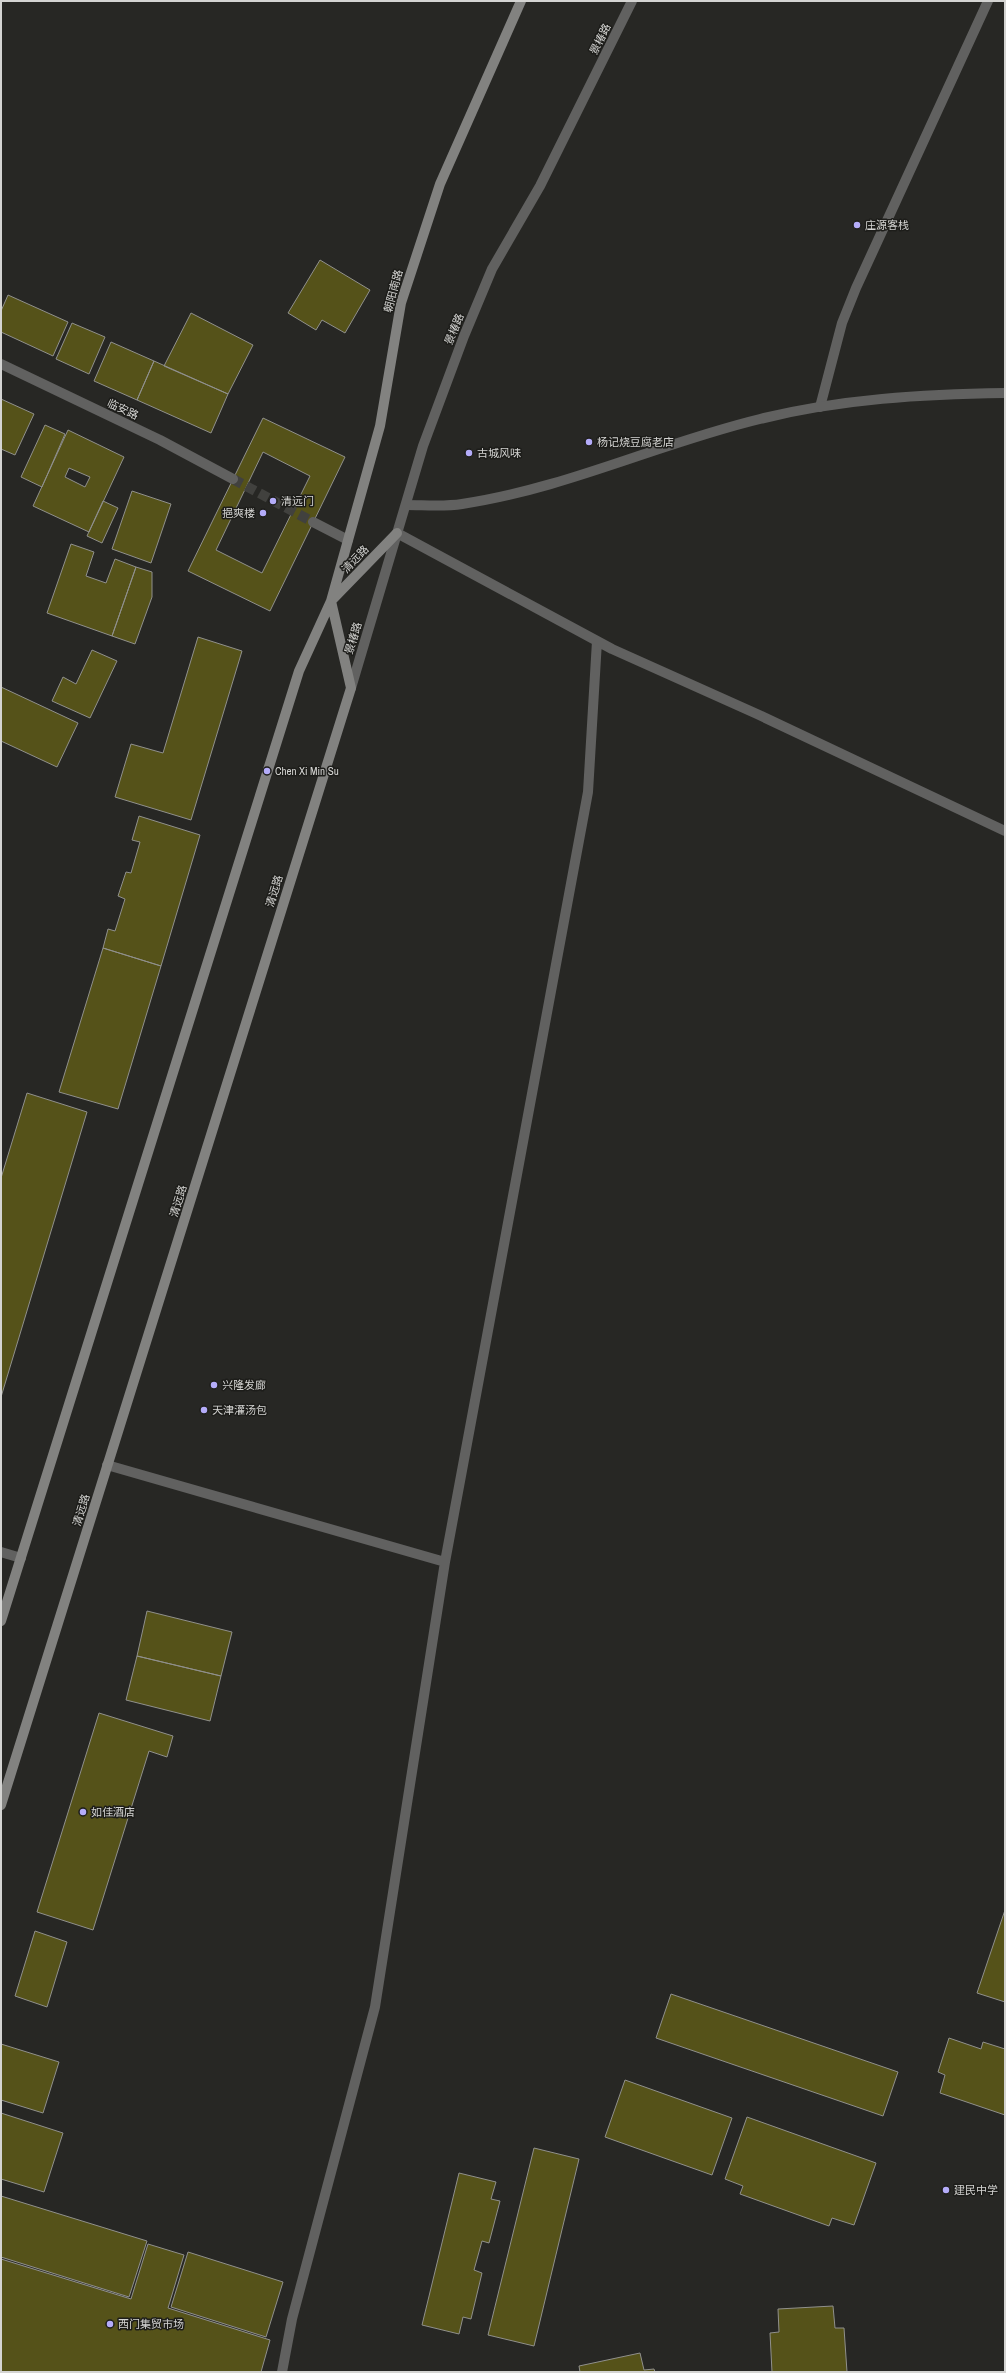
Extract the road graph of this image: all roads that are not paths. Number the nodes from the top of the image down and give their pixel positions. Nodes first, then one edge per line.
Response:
1 (521, 1) edge
2 (632, 1) edge
3 (988, 1) edge
4 (1, 364) edge
5 (1005, 393) edge
6 (820, 407) junction
7 (233, 479) tunnel mouth
8 (406, 505) junction
9 (313, 522) tunnel mouth
10 (397, 533) junction
11 (348, 540) junction
12 (331, 602) junction
13 (597, 641) junction
14 (351, 688) junction
15 (1005, 831) edge
16 (108, 1465) junction
17 (1, 1552) edge
18 (21, 1558) junction
19 (445, 1562) junction
20 (1, 1621) edge
21 (1, 1805) edge
22 (282, 2372) edge

1 - 11 main road, 朝阳南路
2 - 8 street, 景椿路
3 - 6 street
4 - 7 street, 临安路
5 - 6 street
6 - 8 street
8 - 10 street, 景椿路
9 - 11 street
10 - 12 main road, 清远路
10 - 13 street
10 - 14 street, 景椿路
11 - 12 main road, 朝阳南路
12 - 14 main road
12 - 18 main road, 清远路
13 - 15 street
13 - 19 street
14 - 16 main road, 清远路
16 - 19 street
16 - 21 main road, 清远路
17 - 18 street
18 - 20 main road, 清远路
19 - 22 street

